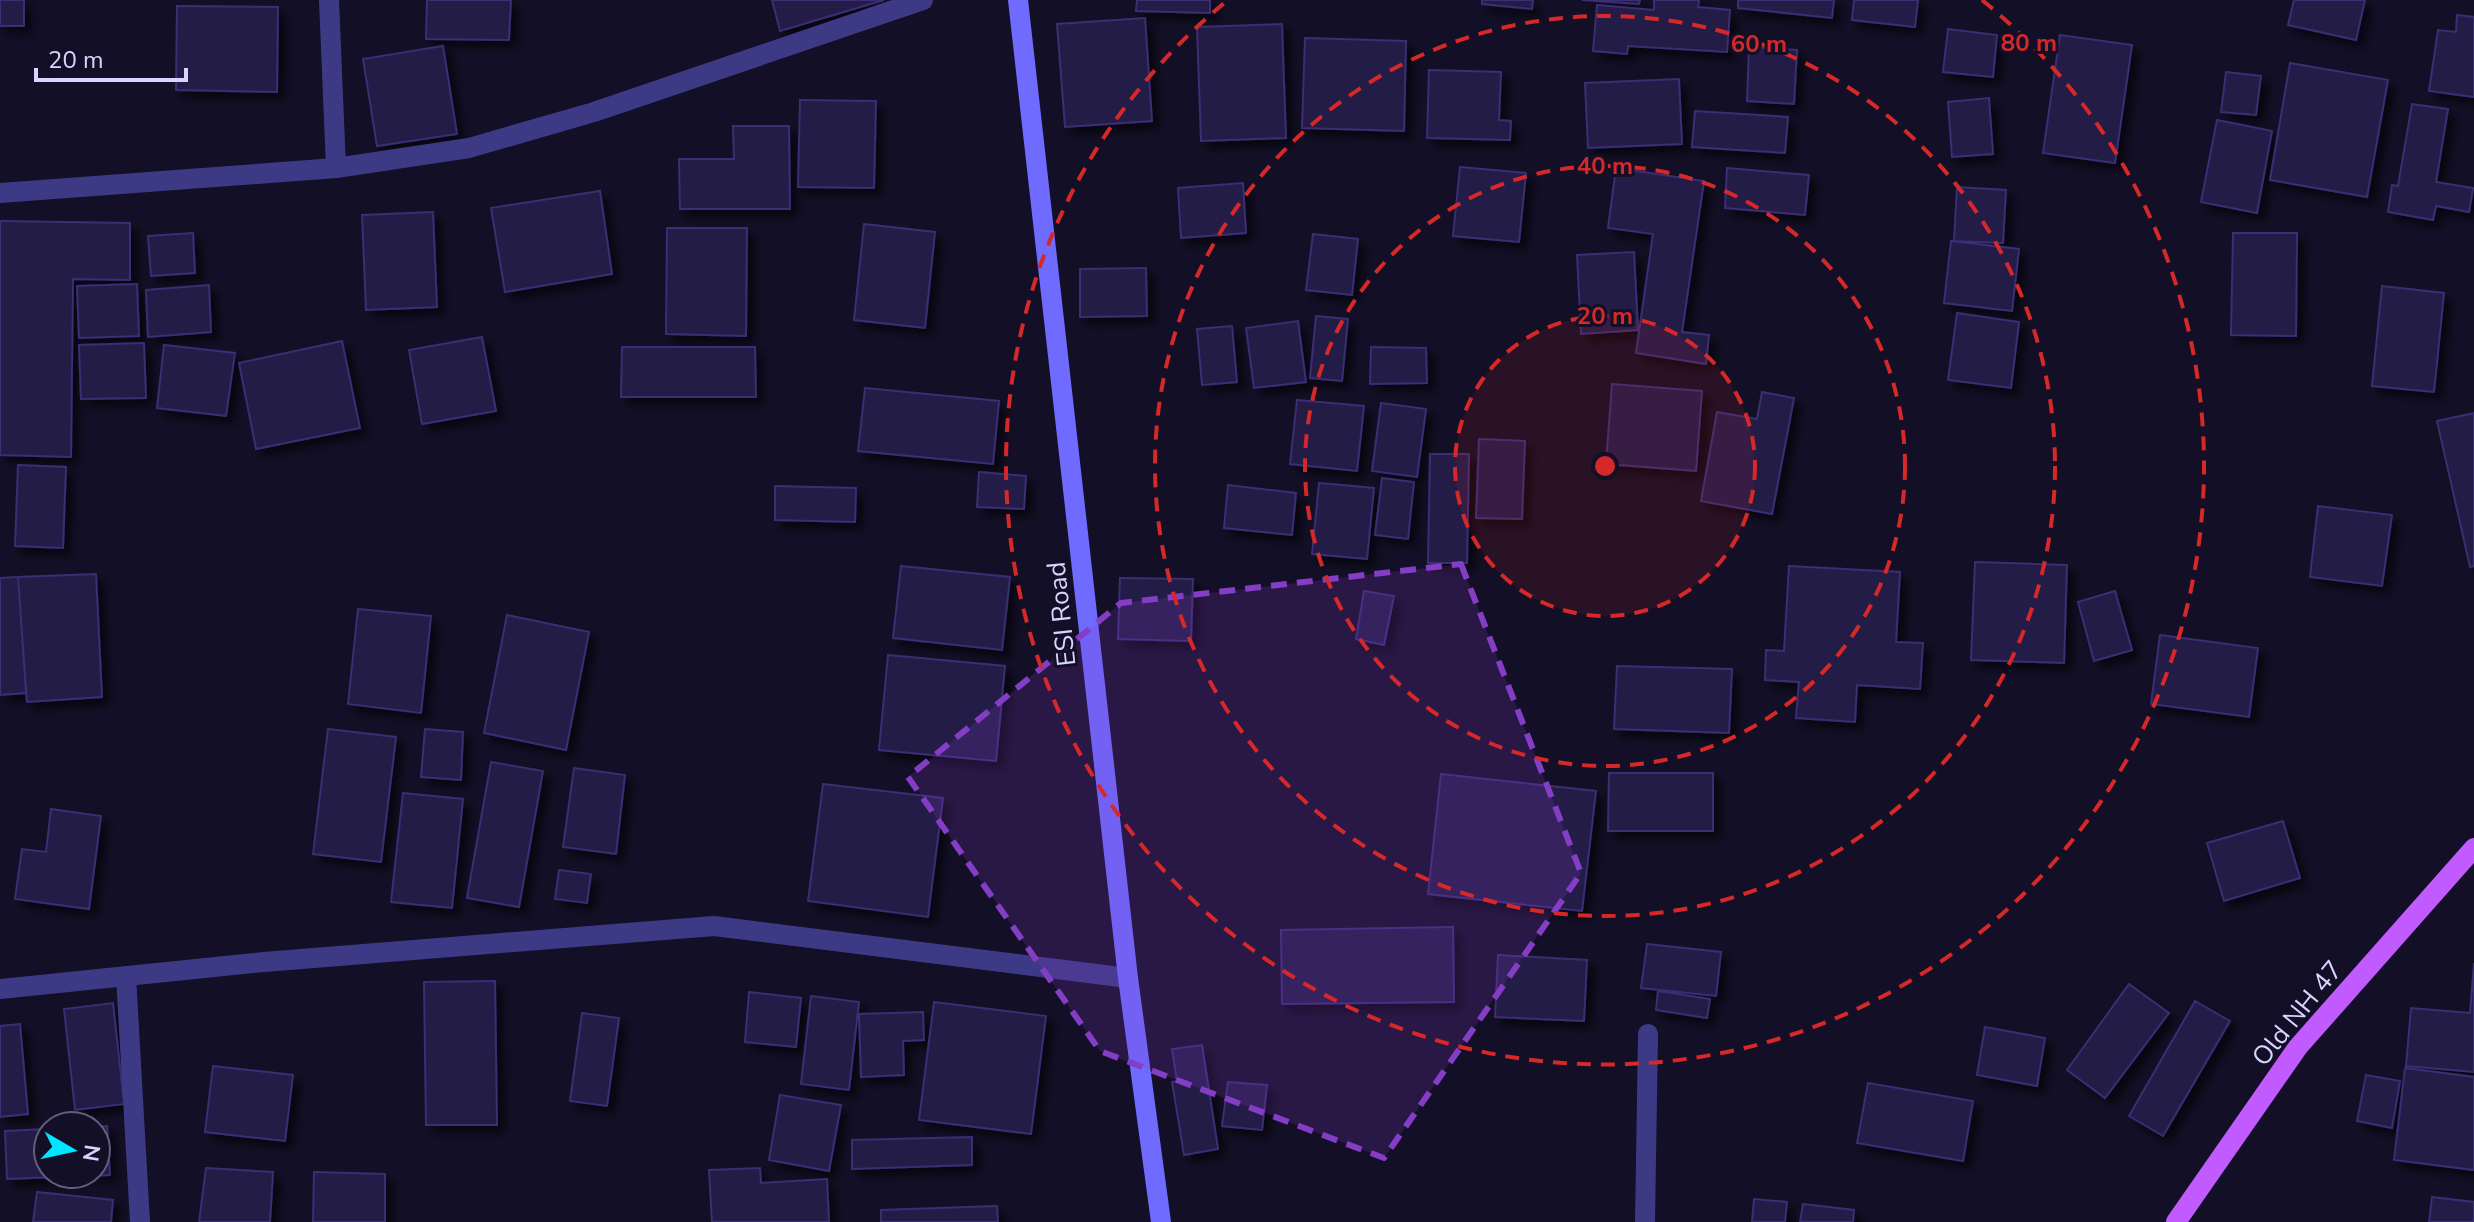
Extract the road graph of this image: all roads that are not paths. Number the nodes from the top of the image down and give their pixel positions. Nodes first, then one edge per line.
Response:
1 (329, 0) edge
2 (923, 0) edge
3 (1018, 0) edge
4 (336, 168) junction
5 (0, 193) edge
6 (2474, 848) edge
7 (126, 976) junction
8 (1128, 978) junction
9 (0, 989) edge
10 (1648, 1034) dead end
11 (140, 1222) edge
12 (1161, 1222) edge
13 (1645, 1222) edge
14 (2176, 1222) edge

1 - 4 street
2 - 4 street
3 - 8 main road, ESI Road
4 - 5 street
6 - 14 main road, Old NH 47
7 - 8 street
7 - 9 street
7 - 11 street
8 - 12 main road, ESI Road
10 - 13 street

